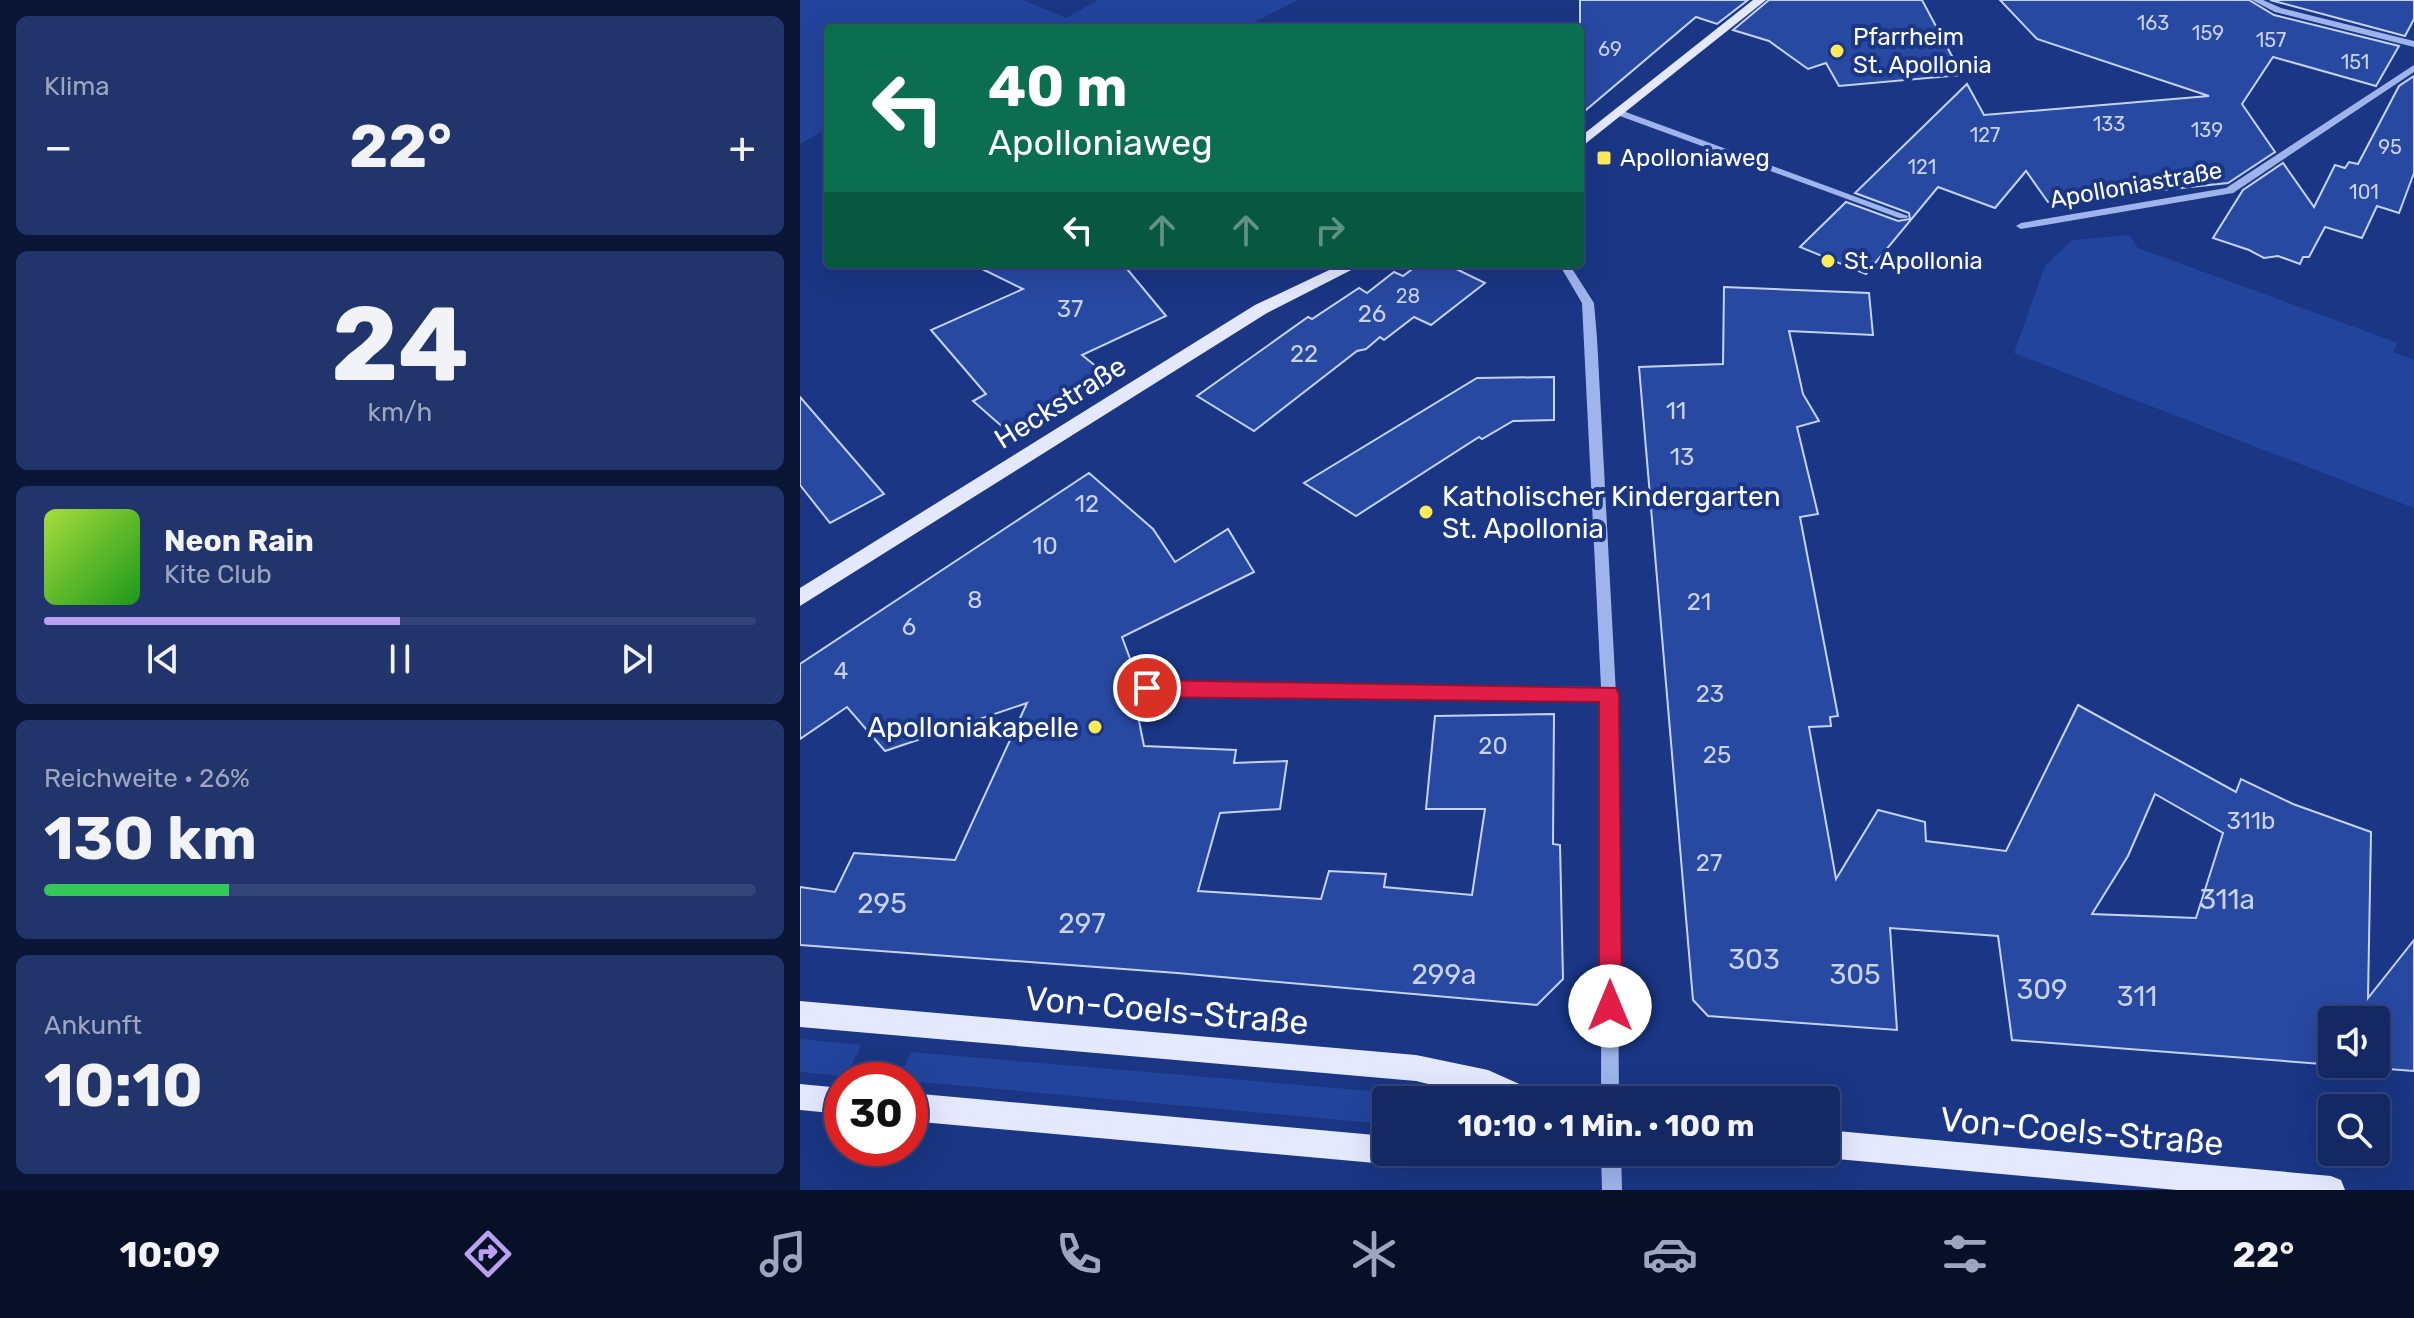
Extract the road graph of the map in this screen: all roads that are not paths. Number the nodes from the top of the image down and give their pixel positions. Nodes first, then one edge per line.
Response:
1 (1760, 0) edge
2 (2256, 0) edge
3 (2414, 44) edge
4 (2414, 68) edge
5 (1620, 113) junction
6 (1584, 141) edge
7 (1903, 216) dead end
8 (2021, 226) dead end
9 (1347, 268) edge
10 (1566, 268) edge
11 (800, 598) edge
12 (1147, 688) dead end
13 (1609, 694) junction
14 (800, 1014) edge
15 (1494, 1086) edge
16 (1610, 1086) edge
17 (800, 1097) edge
18 (824, 1099) edge
19 (928, 1109) edge
20 (1840, 1145) edge
21 (1372, 1149) edge
22 (1611, 1166) edge
23 (1612, 1190) edge
24 (2331, 1190) edge

1 - 5 main road
2 - 3 street
4 - 8 street, Apolloniastraße
5 - 6 main road
5 - 7 street
9 - 11 main road, Heckstraße
10 - 13 street
12 - 13 street
13 - 16 street
14 - 15 main road, Von-Coels-Straße
17 - 18 main road
19 - 21 main road
20 - 24 main road, Von-Coels-Straße
22 - 23 street

